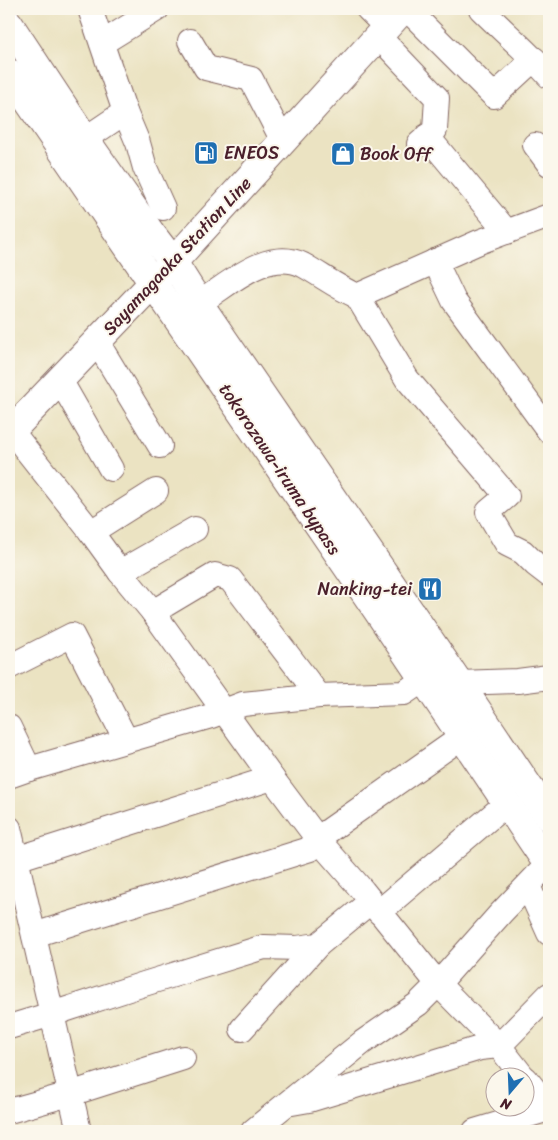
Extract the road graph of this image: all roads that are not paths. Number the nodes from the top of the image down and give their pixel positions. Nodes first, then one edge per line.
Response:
1 (90, 9) edge
2 (157, 9) edge
3 (406, 9) edge
4 (481, 9) edge
5 (384, 20) edge
6 (9, 24) edge
7 (190, 41) dead end
8 (102, 43) junction
9 (534, 59) junction
10 (9, 73) edge
11 (549, 76) edge
12 (125, 112) junction
13 (85, 139) junction
14 (283, 141) junction
15 (535, 145) dead end
16 (549, 164) edge
17 (163, 208) dead end
18 (549, 216) edge
19 (507, 232) junction
20 (173, 262) junction
21 (435, 262) junction
22 (153, 283) junction
23 (211, 295) dead end
24 (357, 296) junction
25 (97, 342) junction
26 (60, 380) junction
27 (549, 430) edge
28 (10, 431) edge
29 (160, 446) dead end
30 (110, 469) dead end
31 (156, 492) dead end
32 (195, 529) dead end
33 (91, 532) junction
34 (120, 572) junction
35 (549, 575) edge
36 (154, 612) junction
37 (9, 667) edge
38 (549, 677) edge
39 (423, 680) junction
40 (459, 682) junction
41 (320, 696) junction
42 (224, 711) junction
43 (9, 726) edge
44 (462, 737) junction
45 (126, 740) junction
46 (19, 773) edge
47 (272, 778) junction
48 (507, 803) junction
49 (549, 817) edge
50 (9, 828) edge
51 (320, 842) junction
52 (16, 859) junction
53 (549, 865) edge
54 (528, 886) junction
55 (375, 907) junction
56 (34, 934) junction
57 (549, 934) edge
58 (318, 945) junction
59 (438, 984) junction
60 (549, 995) edge
61 (52, 1014) junction
62 (9, 1027) edge
63 (242, 1029) dead end
64 (499, 1046) junction
65 (183, 1058) dead end
66 (517, 1068) edge
67 (536, 1092) edge
68 (70, 1094) junction
69 (287, 1104) junction
70 (549, 1109) edge
71 (9, 1111) edge
72 (79, 1131) edge
73 (253, 1131) edge
74 (475, 1131) edge

1 - 8 street
2 - 8 street
3 - 9 street
4 - 9 street
5 - 14 main road, Sayamagaoka Station Line
5 - 19 street
6 - 13 main road, tokorozawa-iruma bypass
7 - 14 street
8 - 12 street
9 - 11 street
10 - 22 main road, tokorozawa-iruma bypass
12 - 13 street
12 - 17 street
13 - 20 main road, tokorozawa-iruma bypass
14 - 20 main road, Sayamagaoka Station Line
15 - 16 street
18 - 19 street
19 - 21 street
20 - 22 main road, Sayamagaoka Station Line
20 - 40 main road, tokorozawa-iruma bypass
21 - 24 street
21 - 27 street
22 - 25 main road, Sayamagaoka Station Line
22 - 39 main road, tokorozawa-iruma bypass
23 - 24 street
24 - 35 street
25 - 26 main road, Sayamagaoka Station Line
25 - 29 street
26 - 28 main road, Sayamagaoka Station Line
26 - 30 street
28 - 33 street
31 - 33 street
32 - 34 street
33 - 34 street
34 - 36 street
36 - 41 street
36 - 42 street
37 - 45 street
38 - 40 street
39 - 41 street
39 - 44 main road, tokorozawa-iruma bypass
40 - 49 main road, tokorozawa-iruma bypass
41 - 42 street
42 - 45 street
42 - 47 street
43 - 46 street
44 - 48 main road, tokorozawa-iruma bypass
44 - 51 street
45 - 46 street
47 - 51 street
47 - 52 street
48 - 53 main road, tokorozawa-iruma bypass
48 - 55 street
50 - 52 street
51 - 55 street
51 - 56 street
52 - 56 street
53 - 54 street
54 - 57 street
54 - 59 street
55 - 58 street
55 - 59 street
56 - 61 street
58 - 61 street
58 - 63 street
59 - 64 street
59 - 69 street
60 - 64 street
61 - 62 street
61 - 68 street
64 - 66 street
64 - 69 street
65 - 68 street
67 - 70 street
68 - 71 street
68 - 72 street
69 - 73 street
70 - 74 street

